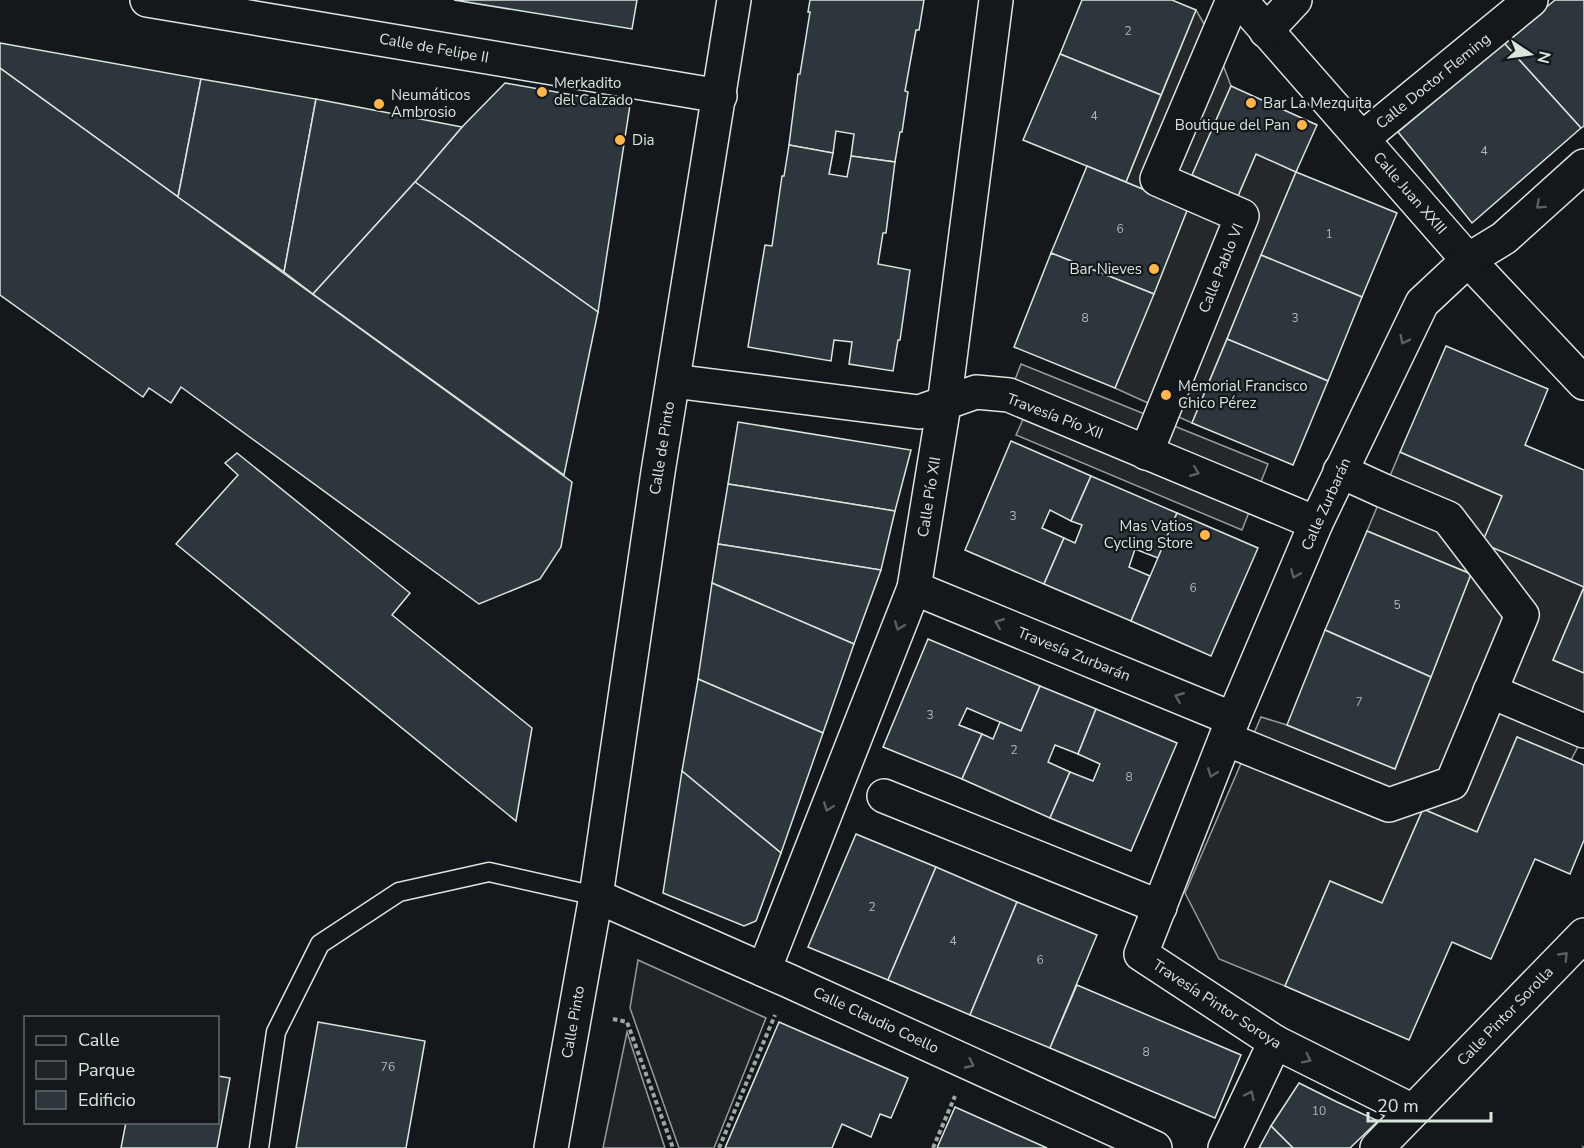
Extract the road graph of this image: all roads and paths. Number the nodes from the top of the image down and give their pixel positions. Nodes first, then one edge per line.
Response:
1 (147, 0) edge
2 (734, 0) edge
3 (996, 0) edge
4 (1233, 0) edge
5 (1240, 0) edge
6 (1295, 0) edge
7 (1531, 0) edge
8 (1266, 31) junction
9 (720, 96) junction
10 (1363, 138) junction
11 (1584, 166) edge
12 (1468, 260) junction
13 (673, 381) junction
14 (1584, 383) edge
15 (944, 405) junction
16 (1146, 453) junction
17 (1340, 471) junction
18 (1316, 523) junction
19 (914, 588) junction
20 (1490, 691) junction
21 (1229, 729) junction
22 (1584, 731) edge
23 (884, 796) dead end
24 (596, 896) junction
25 (1160, 907) junction
26 (1584, 935) edge
27 (777, 975) junction
28 (575, 1012) junction
29 (1275, 1042) junction
30 (969, 1063) junction
31 (1413, 1111) junction
32 (259, 1148) edge
33 (551, 1148) edge
34 (673, 1148) edge
35 (719, 1148) edge
36 (933, 1148) edge
37 (1155, 1148) edge
38 (1225, 1148) edge
39 (1377, 1148) edge

1 - 9 street, Calle de Felipe II
2 - 9 street, Calle de Pinto
3 - 15 street, Calle Pío XII
4 - 16 street, Calle Pablo VI
5 - 8 street, Calle Juan XXIII
6 - 8 street
7 - 10 street, Calle Doctor Fleming
8 - 10 street, Calle Juan XXIII
9 - 13 street, Calle de Pinto
10 - 12 street, Calle Juan XXIII
11 -> 12 street, Calle Zurbarán
12 - 14 street, Calle Juan XXIII
12 -> 17 street, Calle Zurbarán
13 - 15 street, Travesía Pío XII
13 - 24 street, Calle de Pinto
15 - 16 street, Travesía Pío XII
15 - 19 street, Calle Pío XII
16 -> 18 street, Travesía Pío XII
17 - 18 street, Calle Zurbarán
17 - 20 street, Travesía Zurbarán
18 -> 21 street, Calle Zurbarán
21 -> 19 street, Travesía Zurbarán
19 -> 27 street, Calle Pío XII
20 - 21 street, Travesía Zurbarán
20 - 22 street
21 -> 25 street, Calle Zurbarán
23 - 25 street
24 - 27 street, Calle Claudio Coello
24 - 28 street, Calle Pinto
24 - 32 lane
25 - 29 street, Travesía Pintor Soroya
31 -> 26 street, Calle Pintor Sorolla
27 - 30 street, Calle Claudio Coello
27 - 35 path
28 - 33 street, Calle Pinto
28 - 34 path
29 -> 31 street, Travesía Pintor Soroya
38 -> 29 street
30 - 36 path
30 -> 37 street, Calle Claudio Coello
31 - 39 street, Calle Pintor Sorolla

